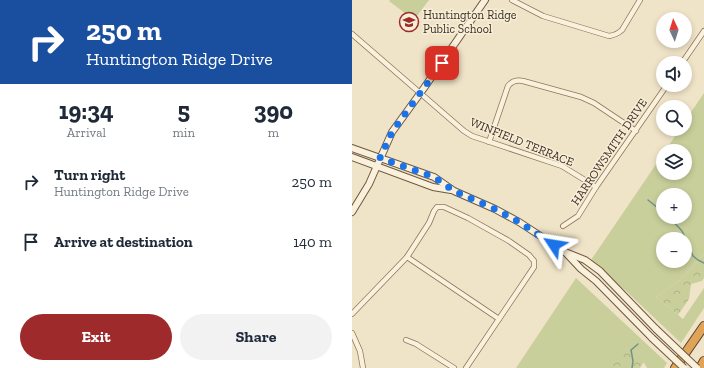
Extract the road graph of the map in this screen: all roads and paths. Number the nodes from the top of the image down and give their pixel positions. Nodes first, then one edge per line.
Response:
1 (485, 0) edge
2 (512, 0) edge
3 (640, 0) edge
4 (704, 31) edge
5 (352, 34) edge
6 (687, 56) edge
7 (662, 92) edge
8 (420, 94) junction
9 (636, 131) junction
10 (489, 142) junction
11 (352, 148) edge
12 (352, 157) edge
13 (380, 158) junction
14 (377, 166) junction
15 (596, 187) junction
16 (454, 191) junction
17 (352, 212) edge
18 (564, 226) dead end
19 (565, 252) junction
20 (406, 256) junction
21 (352, 314) edge
22 (499, 319) junction
23 (704, 326) edge
24 (352, 333) edge
25 (406, 340) dead end
26 (704, 361) edge
27 (363, 368) edge
28 (454, 368) edge
29 (466, 368) edge
30 (675, 368) edge
31 (684, 368) edge
32 (698, 368) edge

1 - 8 street
2 - 3 street
4 - 6 street
5 - 8 street, WINFIELD TERRACE
7 - 9 street, HARROWSMITH DRIVE
8 - 10 street, WINFIELD TERRACE
8 - 13 street
9 - 10 street
9 - 15 street, HARROWSMITH DRIVE
10 - 15 street, WINFIELD TERRACE
11 - 13 street
12 - 14 street
13 - 14 street
13 - 16 street
14 - 16 street
14 - 17 street
15 - 18 street, HARROWSMITH DRIVE
16 - 19 street
19 - 31 street, bridge
19 - 32 street, bridge
20 - 21 street
20 - 22 street
20 - 22 street
22 - 29 street
23 - 30 highway
24 - 27 street
25 - 28 street
26 - 32 highway

